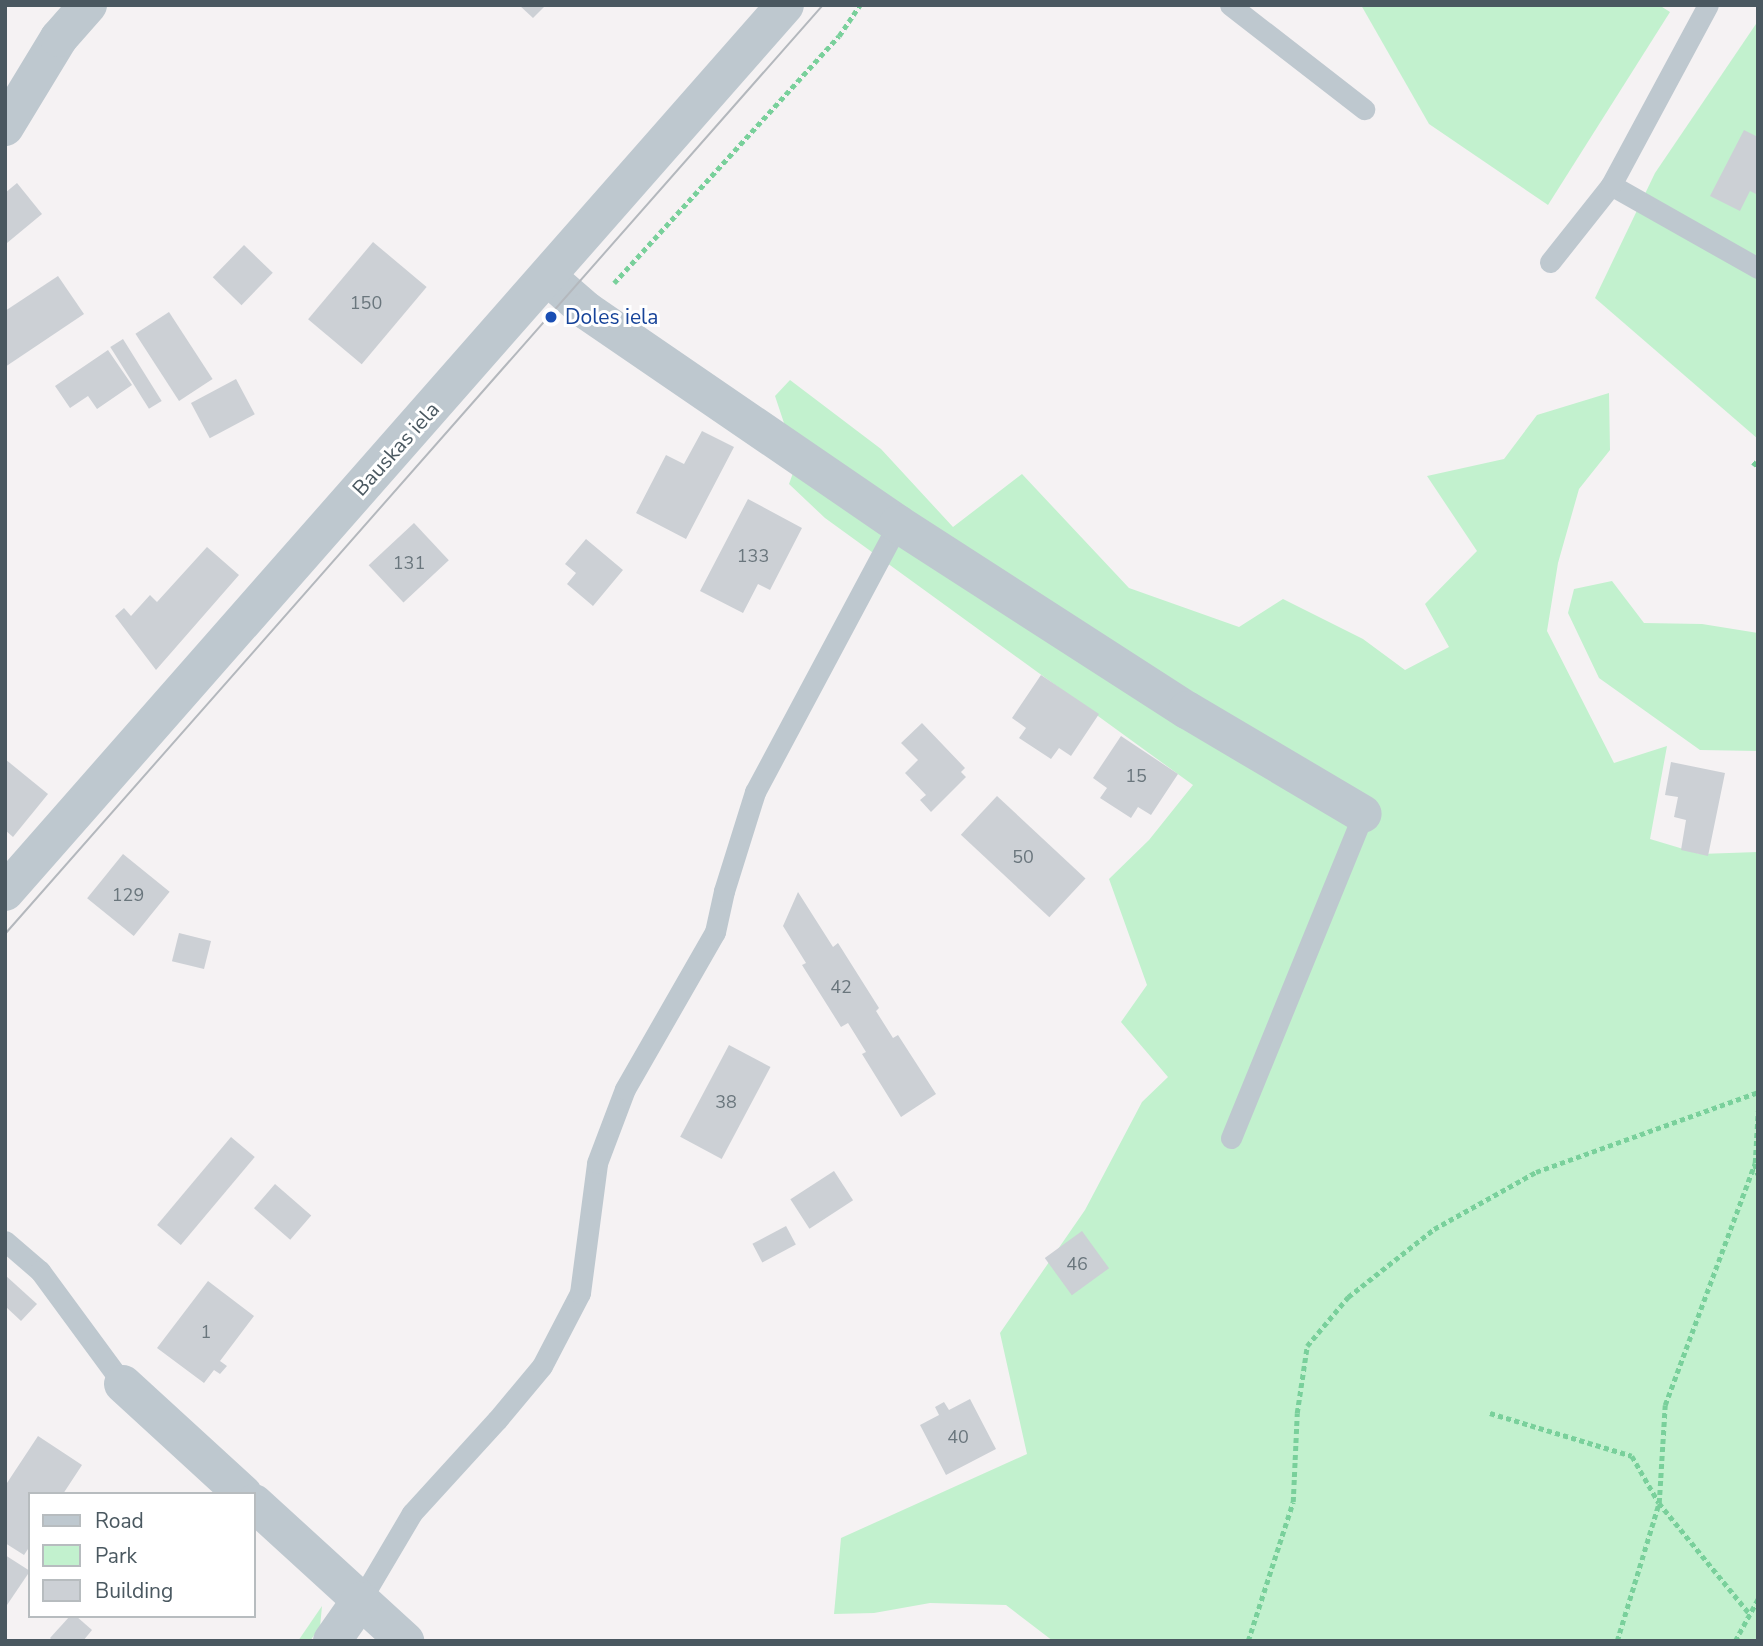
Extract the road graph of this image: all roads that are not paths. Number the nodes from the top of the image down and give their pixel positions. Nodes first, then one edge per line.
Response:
1 (89, 5) edge
2 (786, 5) edge
3 (1230, 5) edge
4 (1708, 5) edge
5 (1256, 13) edge
6 (1364, 109) dead end
7 (5, 127) edge
8 (1611, 184) junction
9 (1550, 262) dead end
10 (1758, 268) edge
11 (549, 278) junction
12 (898, 524) junction
13 (1363, 814) joint
14 (7, 887) edge
15 (1231, 1138) dead end
16 (5, 1241) edge
17 (123, 1384) joint
18 (241, 1492) edge
19 (256, 1505) edge
20 (360, 1601) junction
21 (332, 1641) edge
22 (405, 1641) edge

1 - 7 street
2 - 11 street, Bauskas iela
3 - 5 lane
4 - 8 lane
5 - 6 lane
8 - 9 lane
8 - 10 lane
11 - 12 street
11 - 14 street, Bauskas iela
12 - 13 street
12 - 20 lane
13 - 15 lane
16 - 17 lane
17 - 18 street
19 - 20 street
20 - 21 street
20 - 22 street

